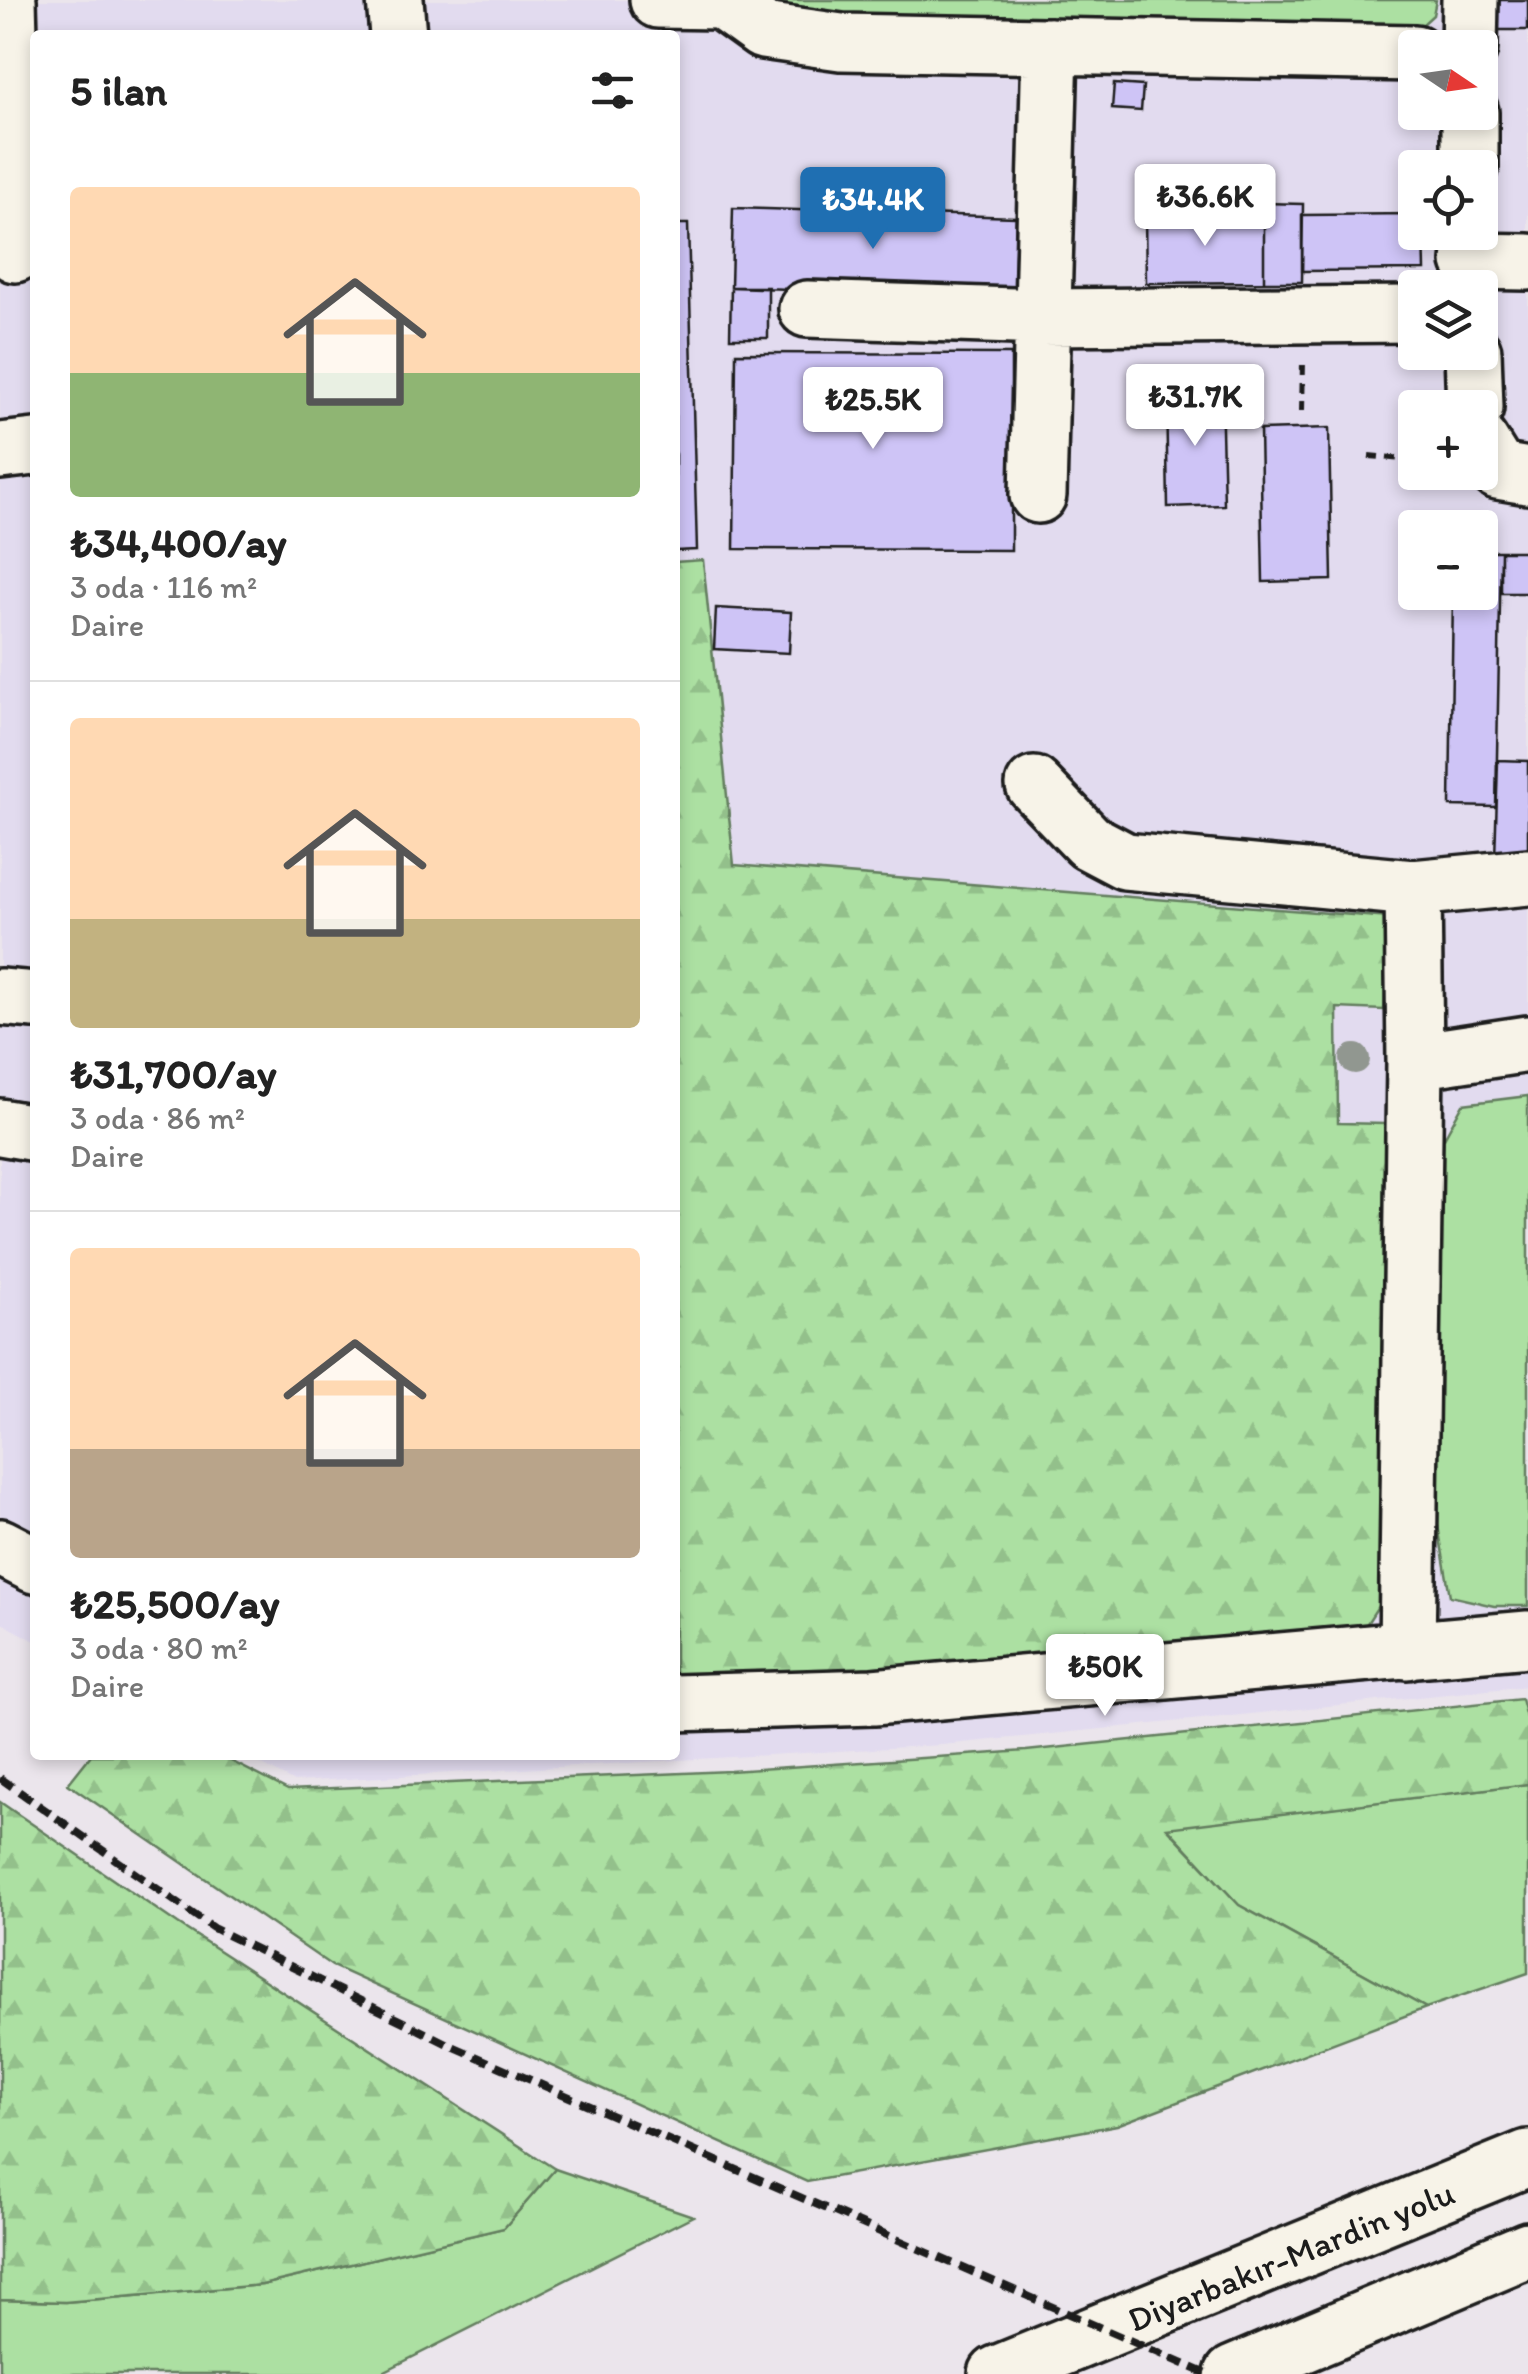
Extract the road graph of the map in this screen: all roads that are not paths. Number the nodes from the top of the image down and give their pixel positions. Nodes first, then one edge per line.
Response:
1 (8, 0) edge
2 (396, 0) edge
3 (658, 0) edge
4 (1470, 0) edge
5 (720, 1) edge
6 (398, 30) edge
7 (1469, 30) edge
8 (1050, 46) junction
9 (1398, 53) edge
10 (15, 254) dead end
11 (1471, 260) edge
12 (1528, 262) edge
13 (807, 309) dead end
14 (1398, 314) edge
15 (1041, 316) junction
16 (30, 448) edge
17 (0, 452) edge
18 (1498, 471) edge
19 (1528, 476) edge
20 (1038, 494) dead end
21 (1034, 785) dead end
22 (1528, 877) edge
23 (1413, 888) junction
24 (0, 998) edge
25 (30, 1000) edge
26 (1528, 1044) edge
27 (1415, 1060) junction
28 (0, 1127) edge
29 (30, 1131) edge
30 (0, 1547) edge
31 (30, 1562) edge
32 (1528, 1639) edge
33 (1407, 1651) junction
34 (680, 1703) edge
35 (1528, 2158) edge
36 (1528, 2250) edge
37 (997, 2374) edge
38 (1233, 2374) edge

1 - 10 main road
2 - 6 main road
3 - 5 main road
4 - 7 main road
5 - 8 main road
8 - 9 main road
8 - 15 main road
11 - 12 main road
13 - 15 main road
14 - 15 main road
15 - 20 main road
16 - 17 main road
18 - 19 main road
21 - 23 main road
22 - 23 main road
23 - 27 main road
24 - 25 main road
26 - 27 main road
27 - 33 main road
28 - 29 main road
30 - 31 main road
32 - 33 main road
33 - 34 main road
35 - 37 main road, Diyarbakır-Mardin yolu
36 - 38 main road

